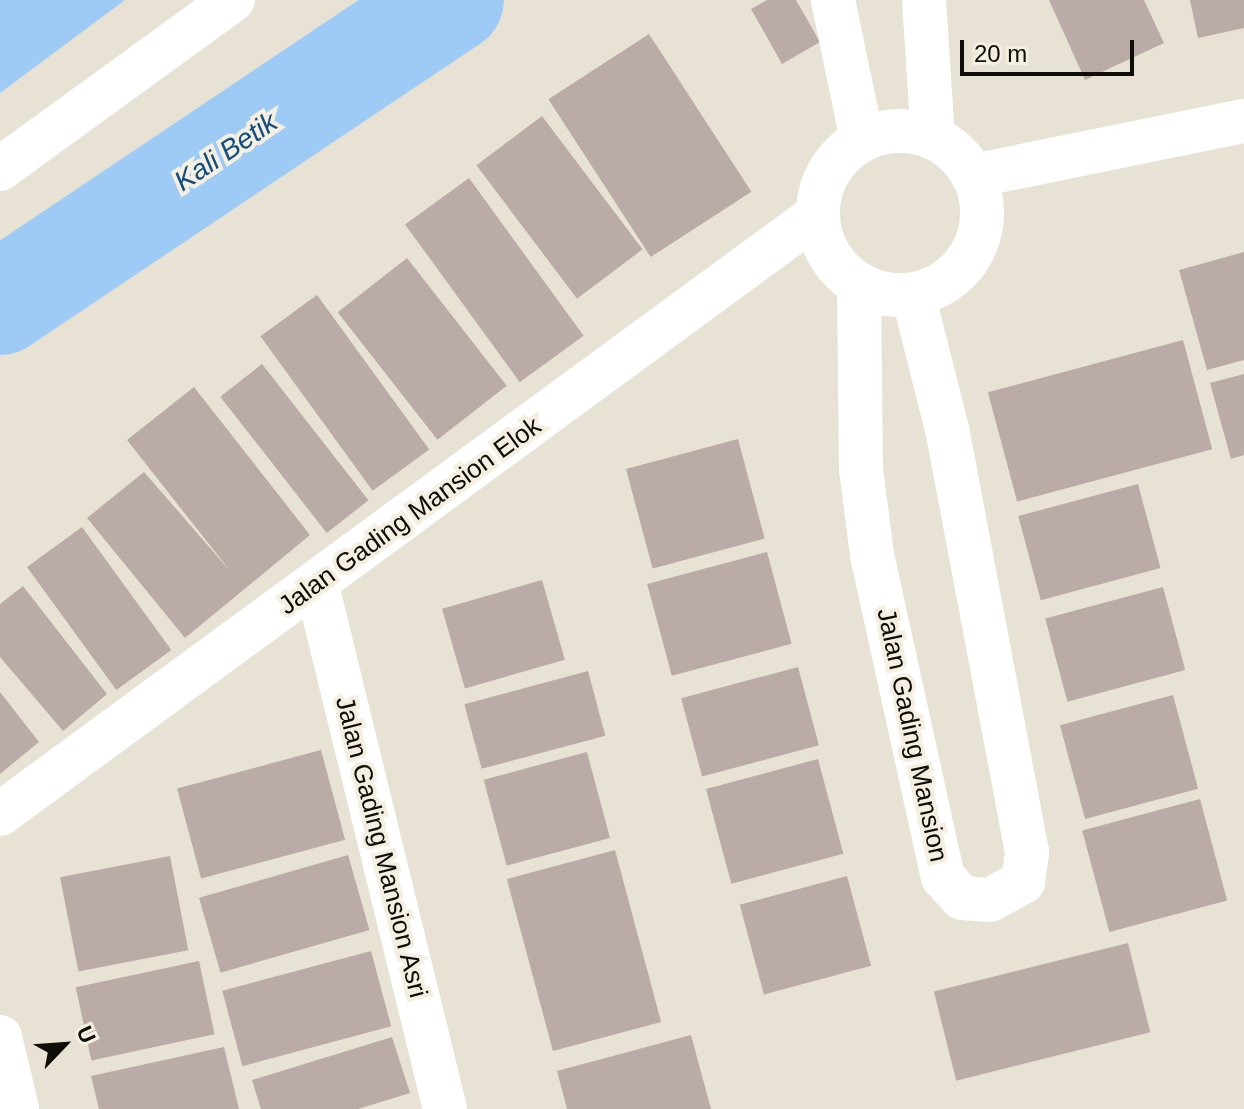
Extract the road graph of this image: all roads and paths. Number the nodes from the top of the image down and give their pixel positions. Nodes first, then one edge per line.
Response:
1 (233, 0) edge
2 (833, 0) edge
3 (924, 0) edge
4 (1244, 121) edge
5 (933, 138) junction
6 (862, 140) junction
7 (0, 169) edge
8 (973, 176) junction
9 (817, 215) junction
10 (859, 284) junction
11 (913, 295) junction
12 (317, 586) junction
13 (0, 814) edge
14 (0, 1037) edge
15 (17, 1109) edge
16 (445, 1109) edge

1 - 7 street
2 - 6 street
3 - 5 street
4 - 8 street
5 - 6 street
5 - 8 street
6 - 9 street
8 - 11 street
9 - 10 street
9 - 12 street, Jalan Gading Mansion Elok
10 - 11 street
10 - 11 street, Jalan Gading Mansion
12 - 13 street, Jalan Gading Mansion Elok
12 - 16 street, Jalan Gading Mansion Asri
14 - 15 street

